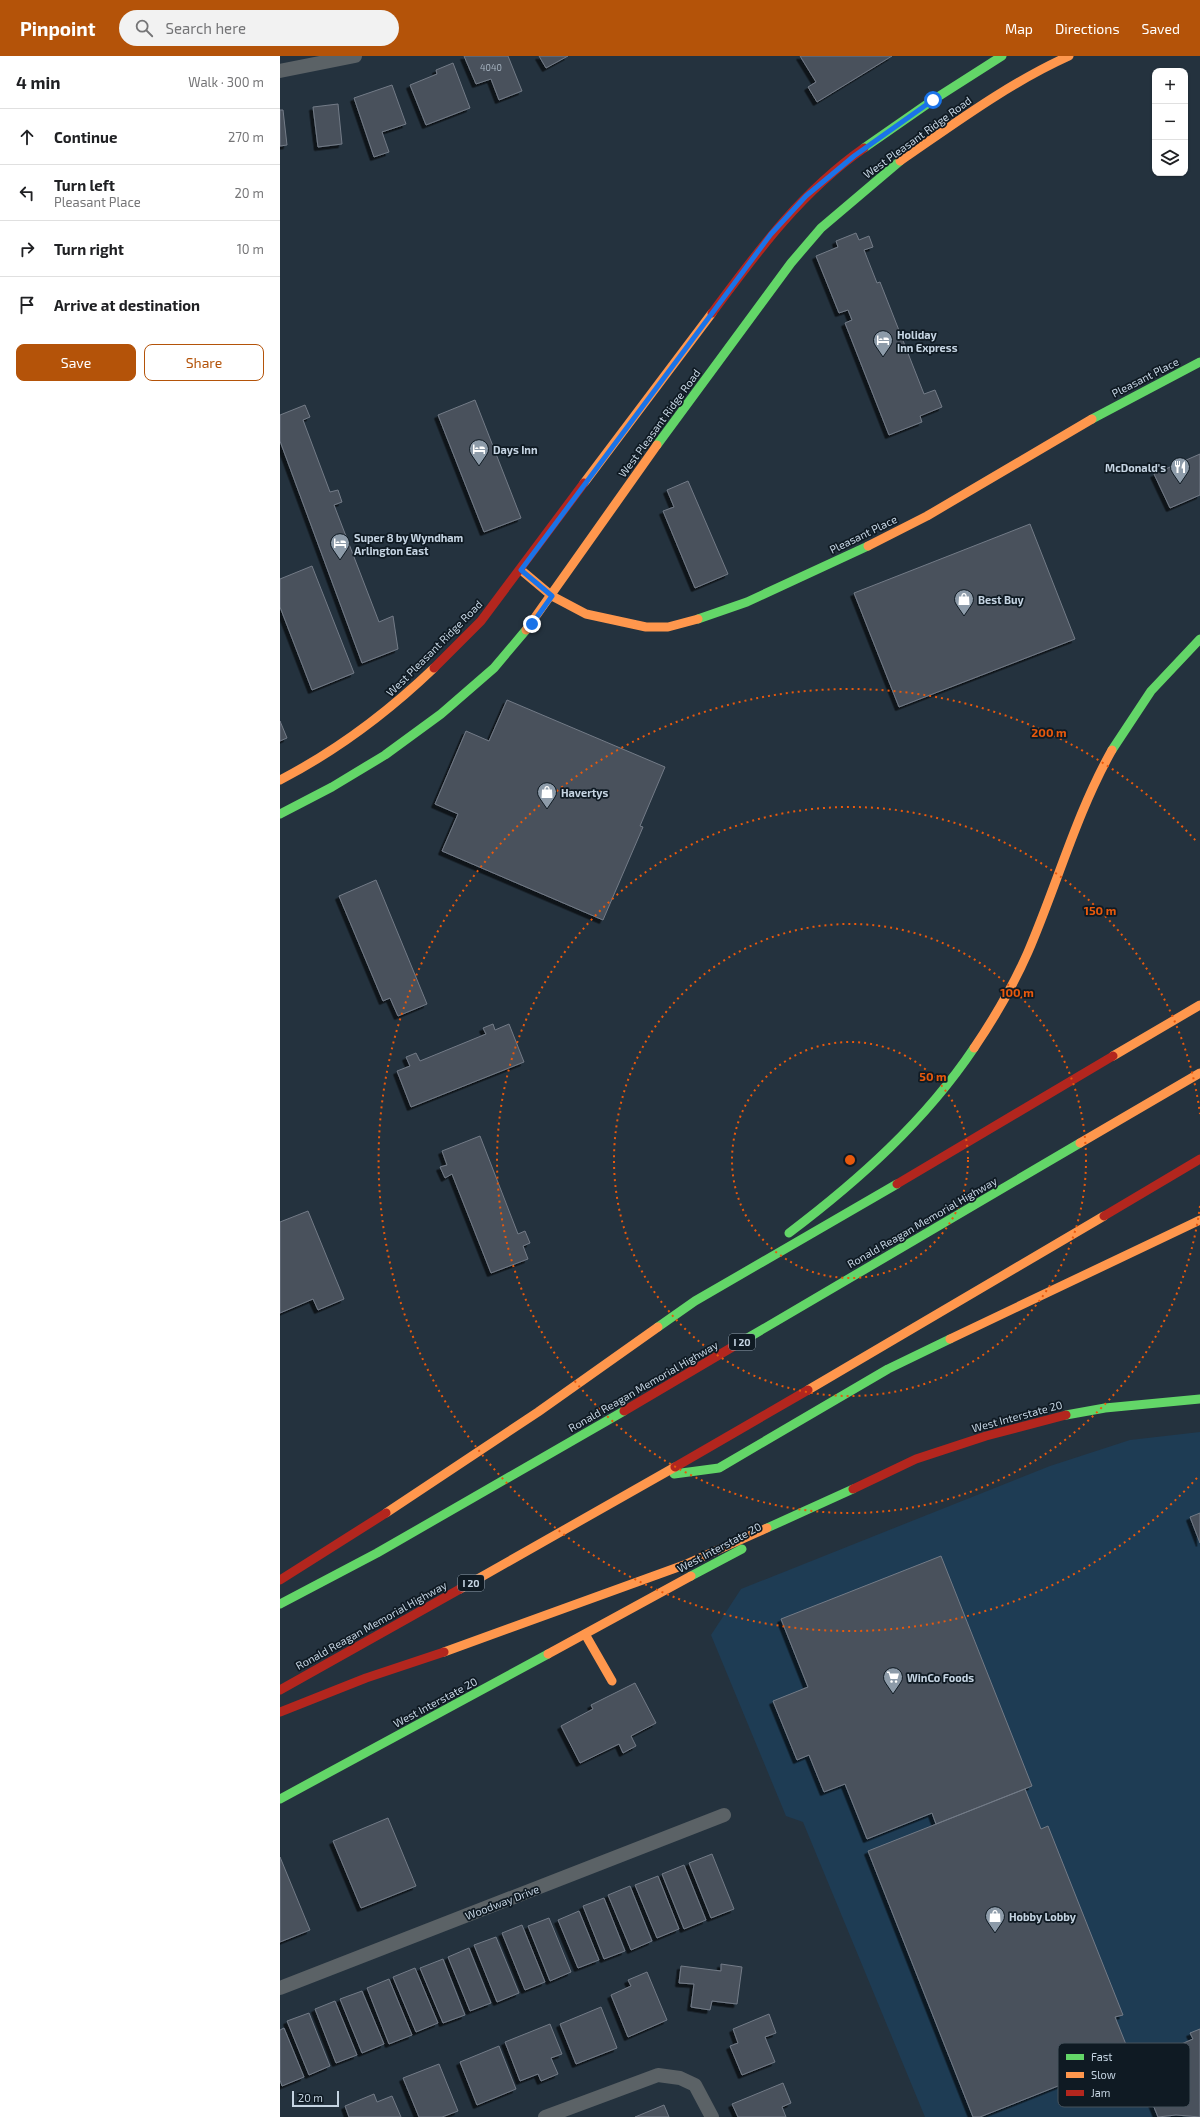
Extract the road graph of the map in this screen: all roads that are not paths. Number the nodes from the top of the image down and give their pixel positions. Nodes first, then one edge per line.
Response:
1 (355, 56) edge
2 (1002, 56) edge
3 (1064, 57) edge
4 (280, 71) edge
5 (957, 84) junction
6 (952, 97) dead end
7 (898, 150) dead end
8 (904, 158) junction
9 (1200, 362) edge
10 (521, 570) junction
11 (552, 596) junction
12 (1200, 639) edge
13 (280, 780) edge
14 (280, 814) edge
15 (1200, 1005) edge
16 (1200, 1073) edge
17 (1200, 1159) edge
18 (1200, 1220) edge
19 (695, 1301) junction
20 (1200, 1399) edge
21 (661, 1476) junction
22 (853, 1489) junction
23 (280, 1580) edge
24 (280, 1604) edge
25 (585, 1634) junction
26 (612, 1681) dead end
27 (280, 1690) edge
28 (280, 1712) edge
29 (280, 1799) edge
30 (724, 1815) dead end
31 (280, 1988) edge
32 (545, 2117) edge
33 (712, 2117) edge

1 - 4 street
2 - 5 main road, West Pleasant Ridge Road
3 - 8 main road, West Pleasant Ridge Road
5 - 6 main road
5 - 10 main road, West Pleasant Ridge Road
7 - 8 main road
8 - 11 main road, West Pleasant Ridge Road
9 - 11 main road, Pleasant Place
10 - 11 main road, Pleasant Place
10 - 13 main road, West Pleasant Ridge Road
11 - 14 main road, West Pleasant Ridge Road
12 - 19 main road
15 - 19 main road
16 - 24 main road, Ronald Reagan Memorial Highway / I 20
17 - 21 main road, Ronald Reagan Memorial Highway / I 20
18 - 21 main road
19 - 23 main road
20 - 22 main road, West Interstate 20
21 - 27 main road, Ronald Reagan Memorial Highway / I 20
22 - 25 main road, West Interstate 20
22 - 28 main road
25 - 26 main road
25 - 29 main road, West Interstate 20
30 - 31 street, Woodway Drive
32 - 33 street

